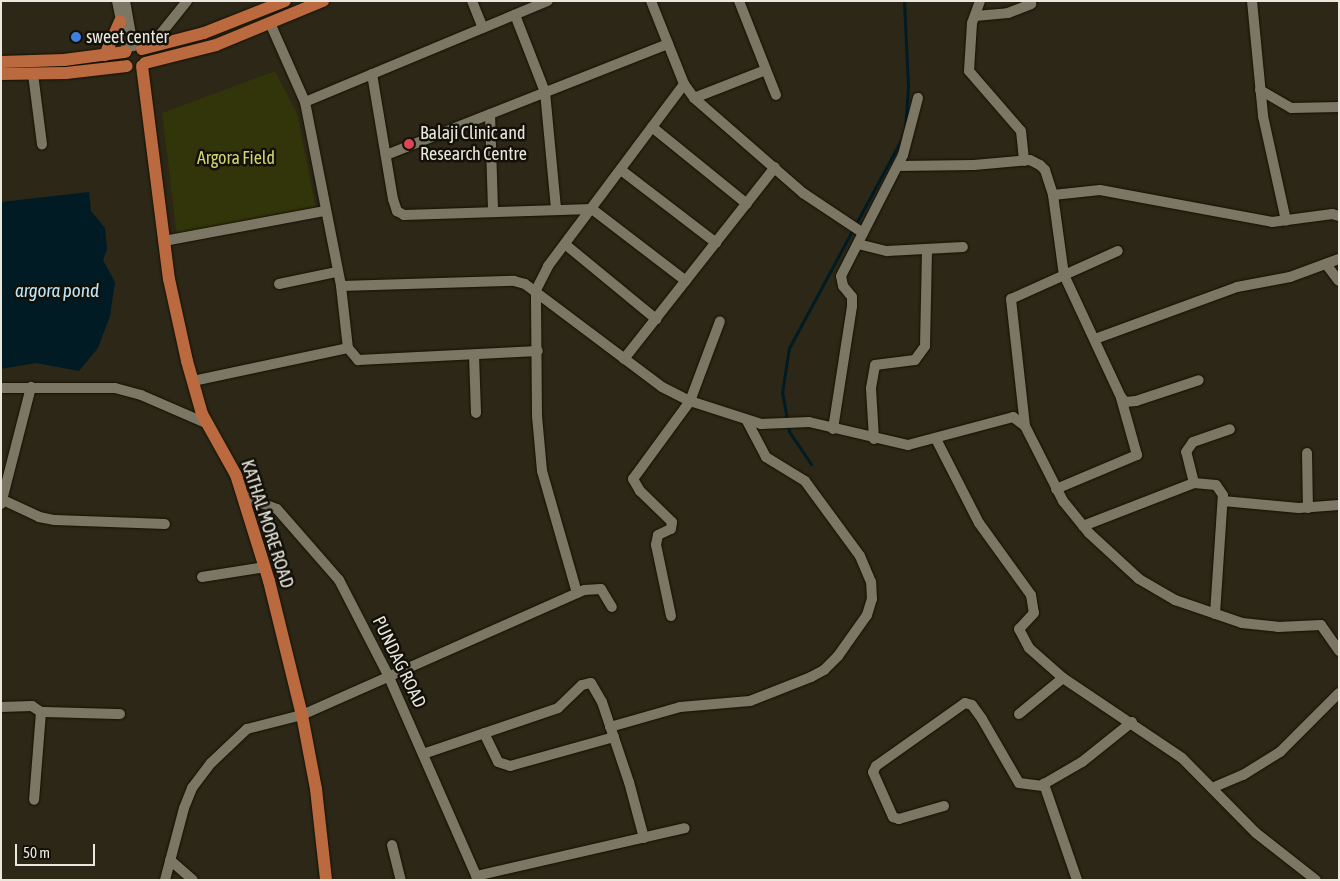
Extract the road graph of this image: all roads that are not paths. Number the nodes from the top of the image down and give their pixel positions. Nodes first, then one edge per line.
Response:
1 (117, 1) edge
2 (125, 1) edge
3 (187, 1) edge
4 (323, 1) edge
5 (472, 1) edge
6 (548, 1) edge
7 (651, 1) edge
8 (739, 1) edge
9 (980, 1) edge
10 (1252, 1) edge
11 (284, 2) edge
12 (1031, 4) dead end
13 (515, 15) junction
14 (975, 16) junction
15 (120, 21) junction
16 (270, 24) junction
17 (483, 28) junction
18 (668, 44) junction
19 (160, 45) junction
20 (131, 49) junction
21 (105, 55) junction
22 (1, 62) edge
23 (144, 65) junction
24 (127, 66) junction
25 (766, 70) junction
26 (1, 74) edge
27 (34, 74) junction
28 (372, 74) junction
29 (684, 84) junction
30 (1260, 90) junction
31 (545, 92) junction
32 (776, 95) dead end
33 (694, 98) junction
34 (918, 98) dead end
35 (305, 102) junction
36 (1339, 107) edge
37 (490, 114) junction
38 (652, 127) junction
39 (42, 144) dead end
40 (386, 155) junction
41 (1024, 161) junction
42 (898, 166) junction
43 (775, 167) junction
44 (621, 170) junction
45 (1053, 195) junction
46 (747, 204) junction
47 (556, 209) junction
48 (592, 209) junction
49 (325, 211) junction
50 (493, 212) junction
51 (1339, 216) edge
52 (1286, 221) junction
53 (860, 230) junction
54 (164, 241) junction
55 (716, 243) junction
56 (858, 244) junction
57 (566, 245) junction
58 (963, 246) dead end
59 (927, 249) junction
60 (1118, 251) dead end
61 (1339, 259) edge
62 (1326, 264) junction
63 (336, 272) junction
64 (1064, 275) junction
65 (686, 281) junction
66 (1339, 281) edge
67 (279, 284) dead end
68 (341, 286) junction
69 (536, 290) junction
70 (656, 319) junction
71 (720, 321) dead end
72 (1095, 339) junction
73 (348, 348) junction
74 (538, 351) junction
75 (474, 355) junction
76 (624, 359) junction
77 (1199, 380) dead end
78 (193, 381) junction
79 (31, 387) junction
80 (1, 388) edge
81 (1121, 397) junction
82 (690, 401) junction
83 (476, 413) dead end
84 (748, 421) junction
85 (208, 424) junction
86 (1025, 426) junction
87 (833, 429) junction
88 (1230, 429) dead end
89 (874, 439) junction
90 (936, 439) junction
91 (1307, 453) dead end
92 (1194, 483) junction
93 (1056, 489) junction
94 (242, 496) junction
95 (1223, 501) junction
96 (2, 502) edge
97 (1339, 505) edge
98 (1308, 508) junction
99 (165, 524) dead end
100 (1083, 526) junction
101 (265, 567) junction
102 (202, 578) dead end
103 (577, 593) junction
104 (612, 607) dead end
105 (1215, 614) junction
106 (671, 616) dead end
107 (1339, 651) edge
108 (388, 675) junction
109 (1063, 678) junction
110 (1339, 693) edge
111 (1, 707) edge
112 (41, 712) junction
113 (120, 714) dead end
114 (1019, 714) dead end
115 (302, 715) junction
116 (1132, 722) junction
117 (612, 732) junction
118 (484, 734) junction
119 (424, 754) junction
120 (1043, 786) junction
121 (1212, 788) junction
122 (34, 800) dead end
123 (944, 806) dead end
124 (685, 828) dead end
125 (644, 838) junction
126 (392, 845) dead end
127 (170, 860) junction
128 (477, 878) edge
129 (165, 880) edge
130 (193, 880) edge
131 (326, 880) edge
132 (402, 880) edge
133 (1077, 880) edge
134 (1316, 880) edge

1 - 15 street
2 - 20 street
3 - 19 street
4 - 16 main road
5 - 17 street
6 - 13 street
7 - 18 street
8 - 25 street
9 - 14 street
10 - 30 street
11 - 19 main road
12 - 14 street
13 - 17 street
13 - 31 street
14 - 41 street
15 - 20 street
15 - 21 main road
16 - 23 main road
16 - 35 street
17 - 28 street
18 - 29 street
18 - 31 street
19 - 20 main road
20 - 21 main road
20 - 23 main road, KATHAL MORE ROAD
20 - 24 main road
21 - 22 main road
23 - 24 main road
23 - 54 main road, KATHAL MORE ROAD
24 - 27 main road
25 - 32 street
25 - 33 street
26 - 27 main road
27 - 39 street
28 - 35 street
28 - 40 street
29 - 33 street
29 - 38 street
30 - 36 street
30 - 52 street
31 - 37 street
31 - 47 street
33 - 43 street
34 - 42 street
35 - 49 street
37 - 40 street
37 - 50 street
38 - 44 street
38 - 46 street
40 - 50 street
41 - 42 street
41 - 45 street
42 - 53 street
43 - 46 street
43 - 53 street
44 - 48 street
44 - 55 street
45 - 52 street
45 - 64 street
46 - 55 street
47 - 48 street
47 - 50 street
48 - 57 street
48 - 65 street
49 - 54 street
49 - 63 street
51 - 52 street
53 - 56 street
54 - 78 main road, KATHAL MORE ROAD
55 - 65 street
56 - 59 street
56 - 87 street
57 - 69 street
57 - 70 street
58 - 59 street
59 - 89 street
60 - 64 street
61 - 62 street
62 - 66 street
62 - 72 street
63 - 67 street
63 - 68 street
64 - 72 street
64 - 86 street
65 - 70 street
68 - 69 street
68 - 73 street
69 - 74 street
69 - 76 street
70 - 76 street
71 - 82 street
72 - 81 street
73 - 75 street
73 - 78 street
74 - 75 street
74 - 103 street
75 - 83 street
76 - 82 street
77 - 81 street
78 - 85 main road, KATHAL MORE ROAD
79 - 80 street
79 - 85 street
79 - 96 street
81 - 93 street
82 - 84 street
82 - 106 street
84 - 87 street
84 - 117 street
85 - 94 main road, KATHAL MORE ROAD
86 - 90 street
86 - 93 street
87 - 89 street
88 - 92 street
89 - 90 street
90 - 109 street
91 - 98 street
92 - 95 street
92 - 100 street
93 - 100 street
94 - 101 main road, KATHAL MORE ROAD
94 - 108 street, PUNDAG ROAD
95 - 98 street
95 - 105 street
96 - 99 street
97 - 98 street
100 - 105 street
101 - 102 street
101 - 115 main road, KATHAL MORE ROAD
103 - 104 street
103 - 108 street
105 - 107 street
108 - 115 street
108 - 119 street, PUNDAG ROAD
109 - 114 street
109 - 116 street
110 - 121 street
111 - 112 street
112 - 113 street
112 - 122 street
115 - 127 street
115 - 131 main road, KATHAL MORE ROAD
116 - 120 street
116 - 121 street
117 - 118 street
117 - 118 street
117 - 125 street
118 - 119 street
119 - 128 street, PUNDAG ROAD
120 - 123 street
120 - 133 street
121 - 134 street
124 - 125 street
125 - 128 street
126 - 132 street
127 - 129 street
127 - 130 street

